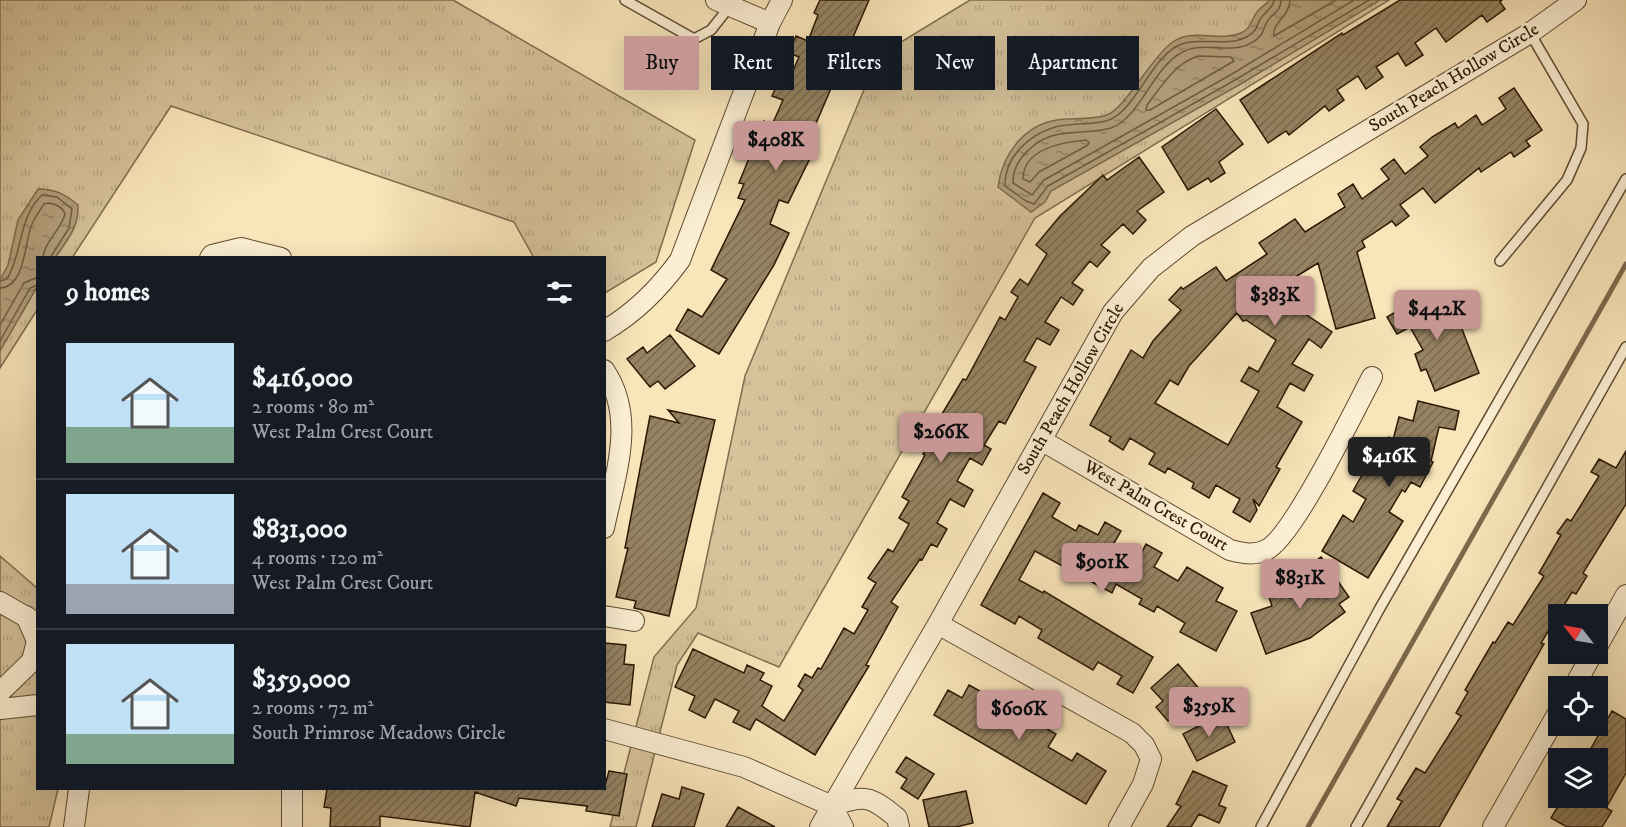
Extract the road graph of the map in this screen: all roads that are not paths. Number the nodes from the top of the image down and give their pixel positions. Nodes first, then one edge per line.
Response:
1 (624, 0) edge
2 (782, 0) edge
3 (1576, 0) edge
4 (723, 3) edge
5 (770, 23) junction
6 (1530, 33) junction
7 (1626, 179) edge
8 (211, 256) edge
9 (272, 256) edge
10 (1500, 261) dead end
11 (606, 330) edge
12 (1626, 347) edge
13 (606, 374) edge
14 (1372, 377) dead end
15 (1041, 440) junction
16 (606, 518) edge
17 (1626, 595) edge
18 (0, 602) edge
19 (606, 616) edge
20 (32, 620) edge
21 (634, 621) dead end
22 (938, 624) junction
23 (1608, 627) edge
24 (36, 637) edge
25 (36, 645) edge
26 (0, 692) edge
27 (36, 705) edge
28 (0, 709) edge
29 (606, 730) edge
30 (1548, 731) edge
31 (79, 790) edge
32 (292, 790) edge
33 (832, 806) junction
34 (74, 827) edge
35 (292, 827) edge
36 (820, 827) edge
37 (843, 827) edge
38 (899, 827) edge
39 (1119, 827) edge
40 (1261, 827) edge
41 (1356, 827) edge
42 (1493, 827) edge

1 - 4 lane
2 - 5 street
3 - 6 street, South Peach Hollow Circle
4 - 5 street
5 - 11 street
6 - 10 lane
6 - 15 street, South Peach Hollow Circle
7 - 40 lane
8 - 9 street
12 - 41 lane
13 - 16 street
14 - 15 street, West Palm Crest Court
15 - 22 street, South Peach Hollow Circle
17 - 23 street
18 - 20 street
19 - 21 street
20 - 24 street
22 - 33 street, South Peach Hollow Circle
22 - 39 street
25 - 26 street
27 - 28 street
29 - 33 street
30 - 42 street
31 - 34 street
32 - 35 street
33 - 36 street, South Peach Hollow Circle
33 - 37 street
33 - 38 street

